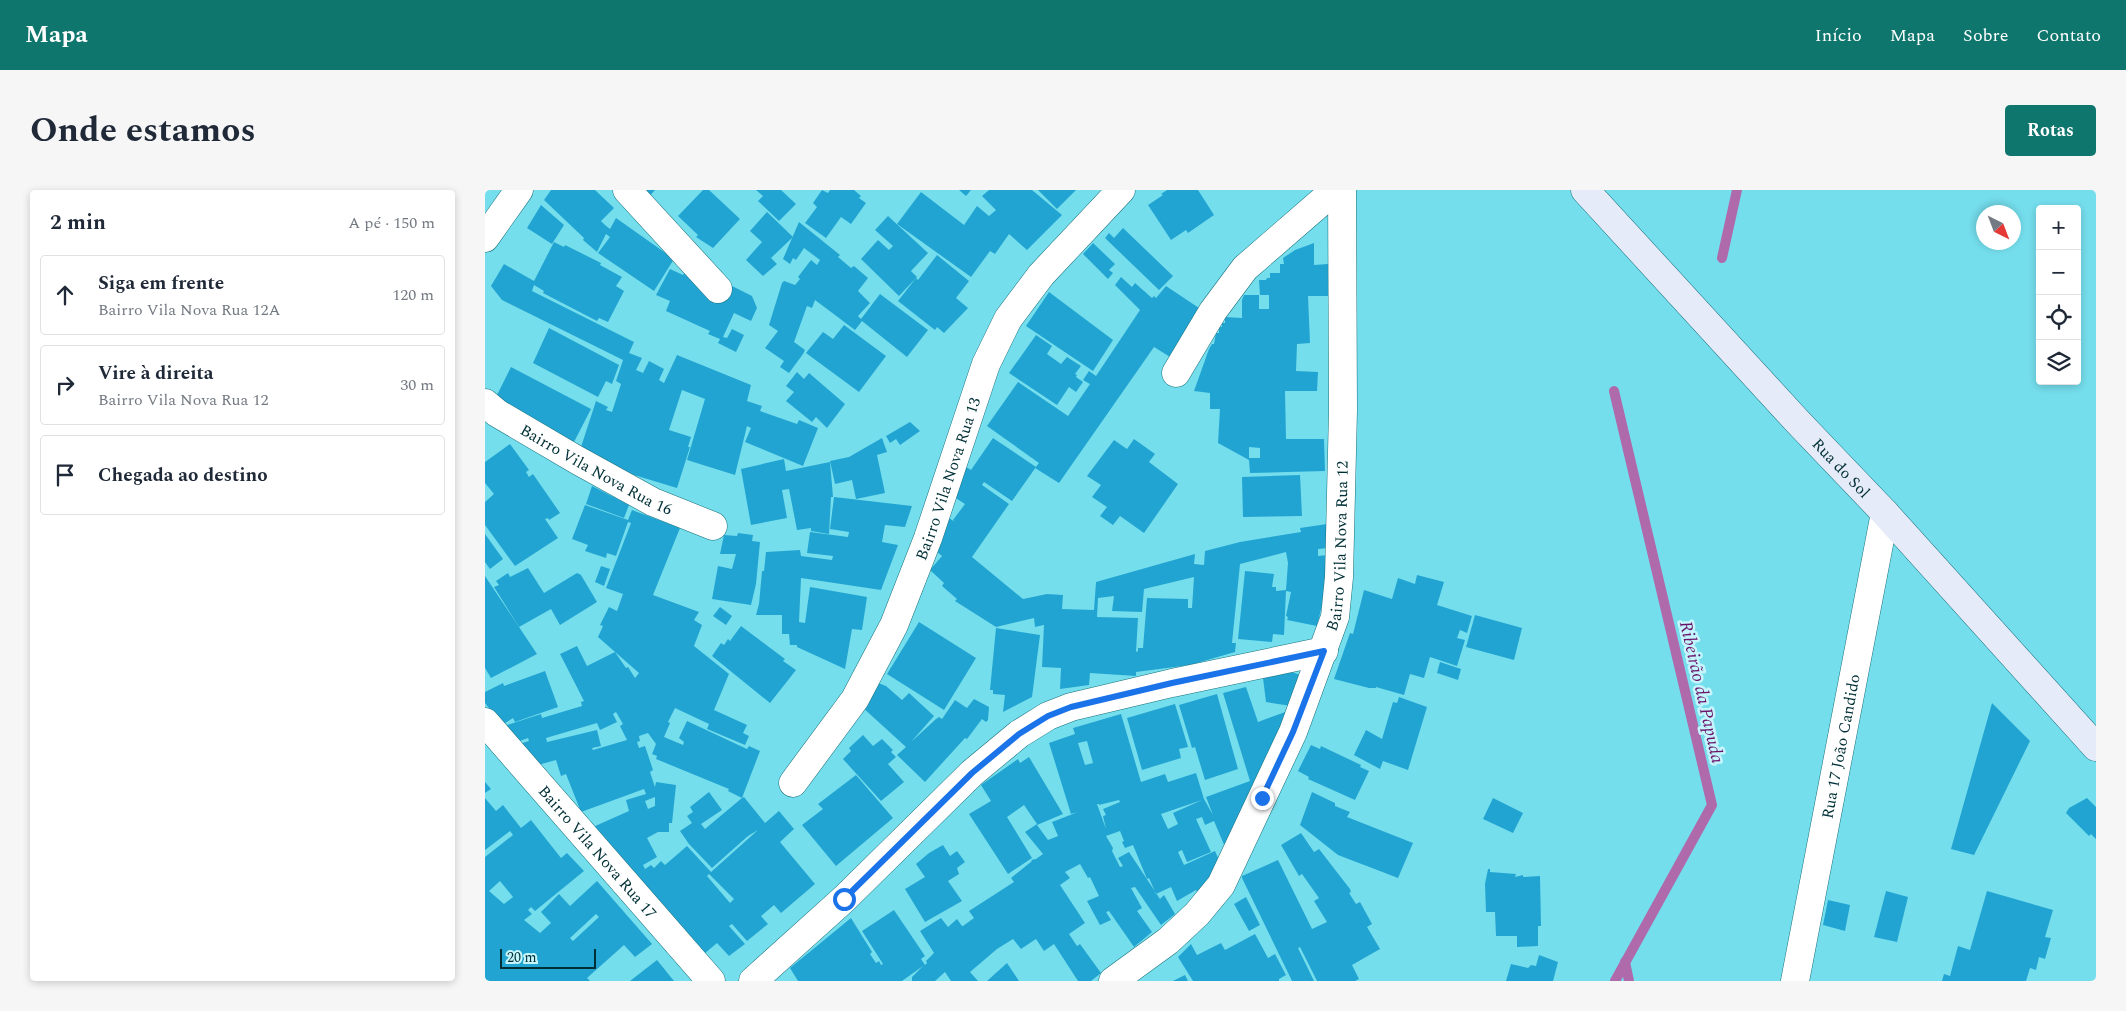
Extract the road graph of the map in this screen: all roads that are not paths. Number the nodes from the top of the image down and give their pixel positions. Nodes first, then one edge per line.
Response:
1 (519, 190) edge
2 (627, 190) edge
3 (1121, 190) edge
4 (1335, 190) edge
5 (1342, 190) edge
6 (1585, 190) edge
7 (485, 238) edge
8 (719, 289) dead end
9 (1176, 373) dead end
10 (485, 403) edge
11 (1885, 513) junction
12 (713, 526) dead end
13 (1324, 651) junction
14 (485, 722) edge
15 (2096, 747) edge
16 (793, 783) dead end
17 (711, 981) edge
18 (753, 981) edge
19 (1113, 981) edge
20 (1795, 981) edge

1 - 7 street
2 - 8 street
3 - 16 street, Bairro Vila Nova Rua 13
4 - 9 street
5 - 13 street, Bairro Vila Nova Rua 12
6 - 11 street, Rua do Sol
10 - 12 street, Bairro Vila Nova Rua 16
11 - 15 street, Rua do Sol
11 - 20 street, Rua 17 João Candido
13 - 18 street
13 - 19 street, Bairro Vila Nova Rua 12
14 - 17 street, Bairro Vila Nova Rua 17

